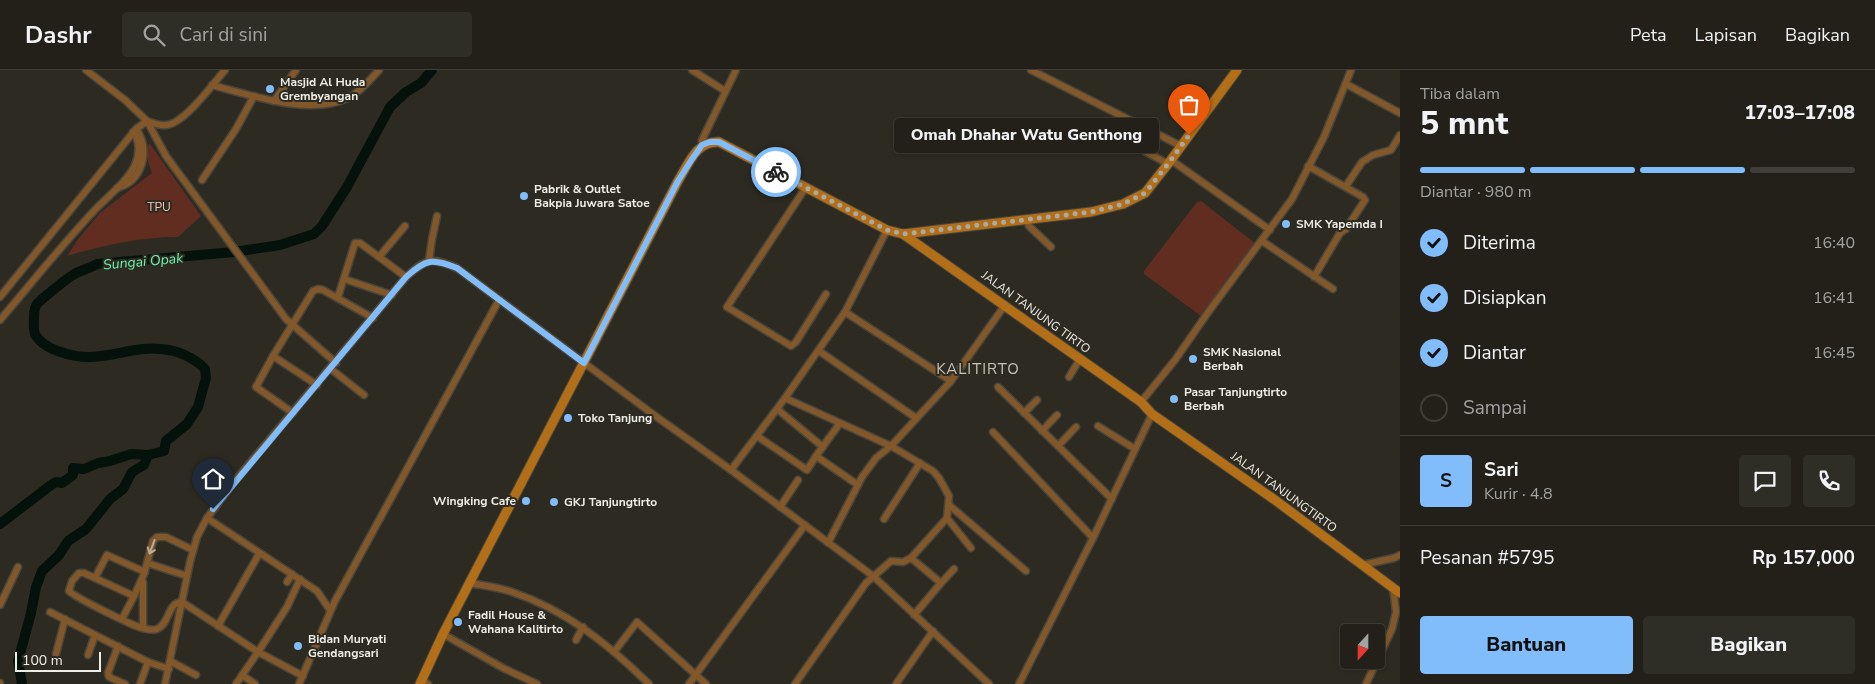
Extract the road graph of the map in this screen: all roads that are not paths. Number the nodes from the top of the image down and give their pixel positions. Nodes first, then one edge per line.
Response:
1 (86, 70) edge
2 (225, 70) edge
3 (296, 70) edge
4 (379, 70) edge
5 (692, 70) edge
6 (736, 70) edge
7 (1031, 70) edge
8 (1237, 70) edge
9 (1351, 70) edge
10 (1346, 84) junction
11 (212, 85) junction
12 (725, 91) junction
13 (254, 96) junction
14 (274, 101) junction
15 (1183, 101) dead end
16 (1205, 113) junction
17 (1400, 113) edge
18 (147, 121) junction
19 (1098, 125) dead end
20 (134, 130) junction
21 (1400, 136) edge
22 (702, 145) junction
23 (1181, 146) junction
24 (1170, 162) junction
25 (1308, 166) junction
26 (202, 180) dead end
27 (1346, 186) junction
28 (806, 187) junction
29 (437, 216) dead end
30 (1027, 219) junction
31 (405, 226) dead end
32 (887, 230) junction
33 (1270, 230) junction
34 (920, 232) junction
35 (903, 234) junction
36 (1262, 241) junction
37 (917, 242) junction
38 (1051, 247) dead end
39 (379, 257) junction
40 (429, 261) junction
41 (406, 277) junction
42 (1314, 277) junction
43 (344, 279) junction
44 (1334, 289) dead end
45 (826, 294) dead end
46 (392, 295) junction
47 (0, 296) edge
48 (338, 297) junction
49 (499, 300) junction
50 (1005, 305) junction
51 (845, 312) junction
52 (373, 318) junction
53 (0, 320) edge
54 (292, 326) junction
55 (819, 351) junction
56 (273, 356) junction
57 (1080, 359) junction
58 (584, 363) junction
59 (333, 366) junction
60 (1069, 377) dead end
61 (951, 381) junction
62 (317, 385) junction
63 (998, 387) dead end
64 (364, 395) dead end
65 (785, 398) junction
66 (1037, 400) dead end
67 (1141, 402) junction
68 (777, 409) junction
69 (293, 413) junction
70 (1024, 413) junction
71 (1152, 414) junction
72 (1057, 415) dead end
73 (916, 418) junction
74 (840, 423) junction
75 (1098, 426) dead end
76 (1076, 427) dead end
77 (1042, 431) junction
78 (993, 432) dead end
79 (757, 436) junction
80 (892, 446) junction
81 (1058, 446) junction
82 (823, 447) junction
83 (1135, 449) junction
84 (816, 456) junction
85 (920, 463) junction
86 (731, 470) junction
87 (798, 480) dead end
88 (858, 484) junction
89 (1112, 499) junction
90 (949, 505) junction
91 (780, 507) junction
92 (206, 518) junction
93 (947, 518) junction
94 (884, 519) dead end
95 (805, 525) junction
96 (1093, 538) junction
97 (828, 543) junction
98 (971, 548) dead end
99 (193, 550) junction
100 (259, 554) junction
101 (1400, 555) edge
102 (912, 558) junction
103 (148, 563) junction
104 (1362, 565) junction
105 (18, 567) dead end
106 (954, 569) dead end
107 (1026, 571) dead end
108 (292, 574) junction
109 (144, 575) junction
110 (187, 576) junction
111 (872, 576) junction
112 (95, 578) junction
113 (300, 579) junction
114 (287, 582) dead end
115 (470, 583) junction
116 (940, 583) junction
117 (1397, 591) edge
118 (134, 596) junction
119 (182, 602) junction
120 (0, 605) edge
121 (330, 610) junction
122 (50, 612) dead end
123 (914, 615) junction
124 (65, 619) junction
125 (122, 620) junction
126 (218, 626) junction
127 (583, 627) junction
128 (143, 628) junction
129 (932, 631) junction
130 (443, 634) junction
131 (96, 635) junction
132 (576, 640) dead end
133 (118, 646) junction
134 (258, 652) junction
135 (614, 652) junction
136 (56, 654) dead end
137 (88, 655) dead end
138 (170, 661) junction
139 (148, 662) junction
140 (169, 669) junction
141 (196, 675) dead end
142 (242, 675) junction
143 (303, 676) junction
144 (695, 676) junction
145 (981, 677) junction
146 (423, 683) edge
147 (125, 684) edge
148 (140, 684) edge
149 (165, 684) edge
150 (236, 684) edge
151 (255, 684) edge
152 (300, 684) edge
153 (537, 684) edge
154 (649, 684) edge
155 (689, 684) edge
156 (706, 684) edge
157 (795, 684) edge
158 (897, 684) edge
159 (977, 684) edge
160 (989, 684) edge
161 (1019, 684) edge
162 (1366, 684) edge

1 - 18 street
2 - 11 street
3 - 14 street
4 - 14 street
5 - 12 street
6 - 12 street
7 - 23 street
8 - 16 street
9 - 10 street
10 - 17 street
10 - 25 street
11 - 13 street
11 - 18 street
12 - 22 street
13 - 14 street
13 - 26 street
15 - 16 street
16 - 23 street
18 - 20 street
18 - 54 street
19 - 24 street
20 - 47 street
20 - 53 street
21 - 27 street
22 - 28 street
22 - 58 street
23 - 24 street
24 - 30 street
24 - 33 street
25 - 27 street
25 - 33 street
27 - 42 street
28 - 32 street
28 - 45 street
29 - 40 street
30 - 34 street
30 - 38 street
31 - 39 street
32 - 35 street
32 - 51 street
33 - 36 street
34 - 35 street
34 - 37 street
35 - 37 street, JALAN TANJUNG TIRTO
36 - 42 street
36 - 67 street
37 - 50 street, JALAN TANJUNG TIRTO
39 - 41 street
39 - 43 street
40 - 41 street
40 - 49 street
41 - 46 street
42 - 44 street
43 - 46 street
43 - 48 street
46 - 52 street
48 - 52 street
48 - 54 street
49 - 58 street
49 - 121 street
50 - 57 street, JALAN TANJUNG TIRTO
50 - 61 street
51 - 55 street
51 - 61 street
52 - 59 street
54 - 56 street
54 - 59 street
55 - 65 street
55 - 73 street
56 - 62 street
56 - 69 street
57 - 60 street
57 - 67 street, JALAN TANJUNG TIRTO
58 - 86 street
58 - 115 street
59 - 62 street
59 - 64 street
61 - 73 street
62 - 69 street
63 - 70 street
65 - 68 street
65 - 74 street
66 - 70 street
67 - 71 street, JALAN TANJUNG TIRTO
68 - 79 street
68 - 82 street
69 - 92 street
70 - 77 street
71 - 83 street
71 - 104 street, JALAN TANJUNGTIRTO
72 - 77 street
73 - 80 street
74 - 80 street
74 - 82 street
75 - 83 street
76 - 81 street
77 - 81 street
78 - 96 street
79 - 84 street
79 - 86 street
80 - 85 street
80 - 88 street
81 - 89 street
82 - 84 street
83 - 89 street
84 - 88 street
85 - 90 street
85 - 94 street
86 - 91 street
87 - 91 street
88 - 97 street
89 - 96 street
90 - 93 street
90 - 107 street
91 - 95 street
92 - 99 street
92 - 100 street
93 - 98 street
93 - 102 street
95 - 97 street
95 - 144 street
96 - 161 street
97 - 111 street
99 -> 103 street
99 - 110 street
100 - 108 street
100 - 126 street
101 - 104 street
102 - 111 street
102 - 116 street
103 - 109 street
103 - 110 street
104 - 117 street, JALAN TANJUNGTIRTO
105 - 120 street
106 - 116 street
108 - 113 street
108 - 114 street
109 - 112 street
109 - 118 street
109 - 128 street
110 - 119 street
111 - 123 street
111 - 157 street
112 - 118 street
112 - 125 street
113 - 121 street
113 - 134 street
115 - 127 street
115 - 130 street
116 - 123 street
117 - 162 street
118 - 125 street
119 - 126 street
119 - 128 street
119 - 138 street
121 - 143 street
122 - 124 street
123 - 129 street
124 - 131 street
124 - 136 street
125 - 128 street
126 - 134 street
127 - 132 street
127 - 135 street
129 - 145 street
129 - 158 street
130 - 146 street
130 - 153 street
131 - 133 street
131 - 137 street
133 - 139 street
133 - 147 street
134 - 142 street
134 - 143 street
135 - 144 street
135 - 154 street
138 - 140 street
138 - 141 street
139 - 140 street
139 - 148 street
140 - 149 street
142 - 150 street
142 - 151 street
143 - 152 street
144 - 155 street
144 - 156 street
145 - 159 street
145 - 160 street

